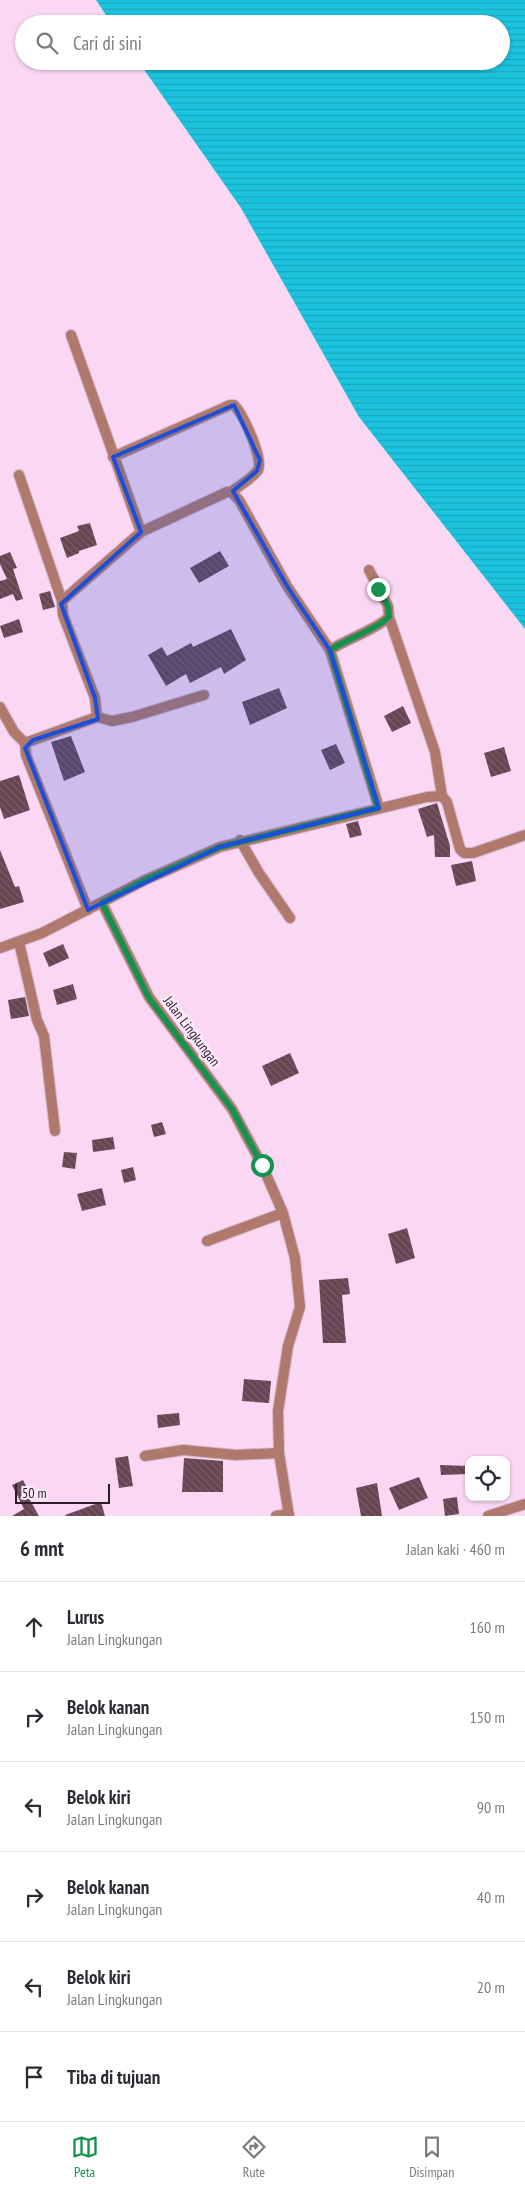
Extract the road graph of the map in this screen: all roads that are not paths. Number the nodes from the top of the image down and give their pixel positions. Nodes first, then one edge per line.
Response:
1 (71, 335) dead end
2 (113, 457) junction
3 (19, 475) dead end
4 (231, 492) junction
5 (141, 532) junction
6 (369, 570) dead end
7 (62, 601) junction
8 (389, 617) junction
9 (330, 650) junction
10 (204, 694) dead end
11 (0, 707) edge
12 (97, 717) junction
13 (26, 744) junction
14 (442, 796) junction
15 (378, 808) junction
16 (525, 835) edge
17 (240, 840) junction
18 (102, 903) junction
19 (88, 910) junction
20 (290, 918) dead end
21 (19, 942) junction
22 (0, 948) edge
23 (56, 1131) dead end
24 (283, 1212) junction
25 (207, 1241) dead end
26 (279, 1453) junction
27 (144, 1456) dead end
28 (525, 1504) edge
29 (289, 1515) edge
30 (276, 1516) edge
31 (488, 1516) edge

1 - 2 street
2 - 4 street
2 - 5 street
3 - 7 street
4 - 5 street
4 - 9 street
5 - 7 street
6 - 8 street
7 - 12 street
8 - 9 street
8 - 14 street
9 - 15 street
10 - 12 street
11 - 13 street
12 - 13 street
13 - 19 street
14 - 15 street
14 - 16 street
15 - 17 street
17 - 18 street
17 - 20 street
18 - 19 street
18 - 24 street, Jalan Lingkungan
19 - 21 street
21 - 22 street
21 - 23 street
24 - 25 street
24 - 26 street, Jalan Lingkungan
26 - 27 street
26 - 29 street, Jalan Lingkungan
28 - 31 street
29 - 30 street

